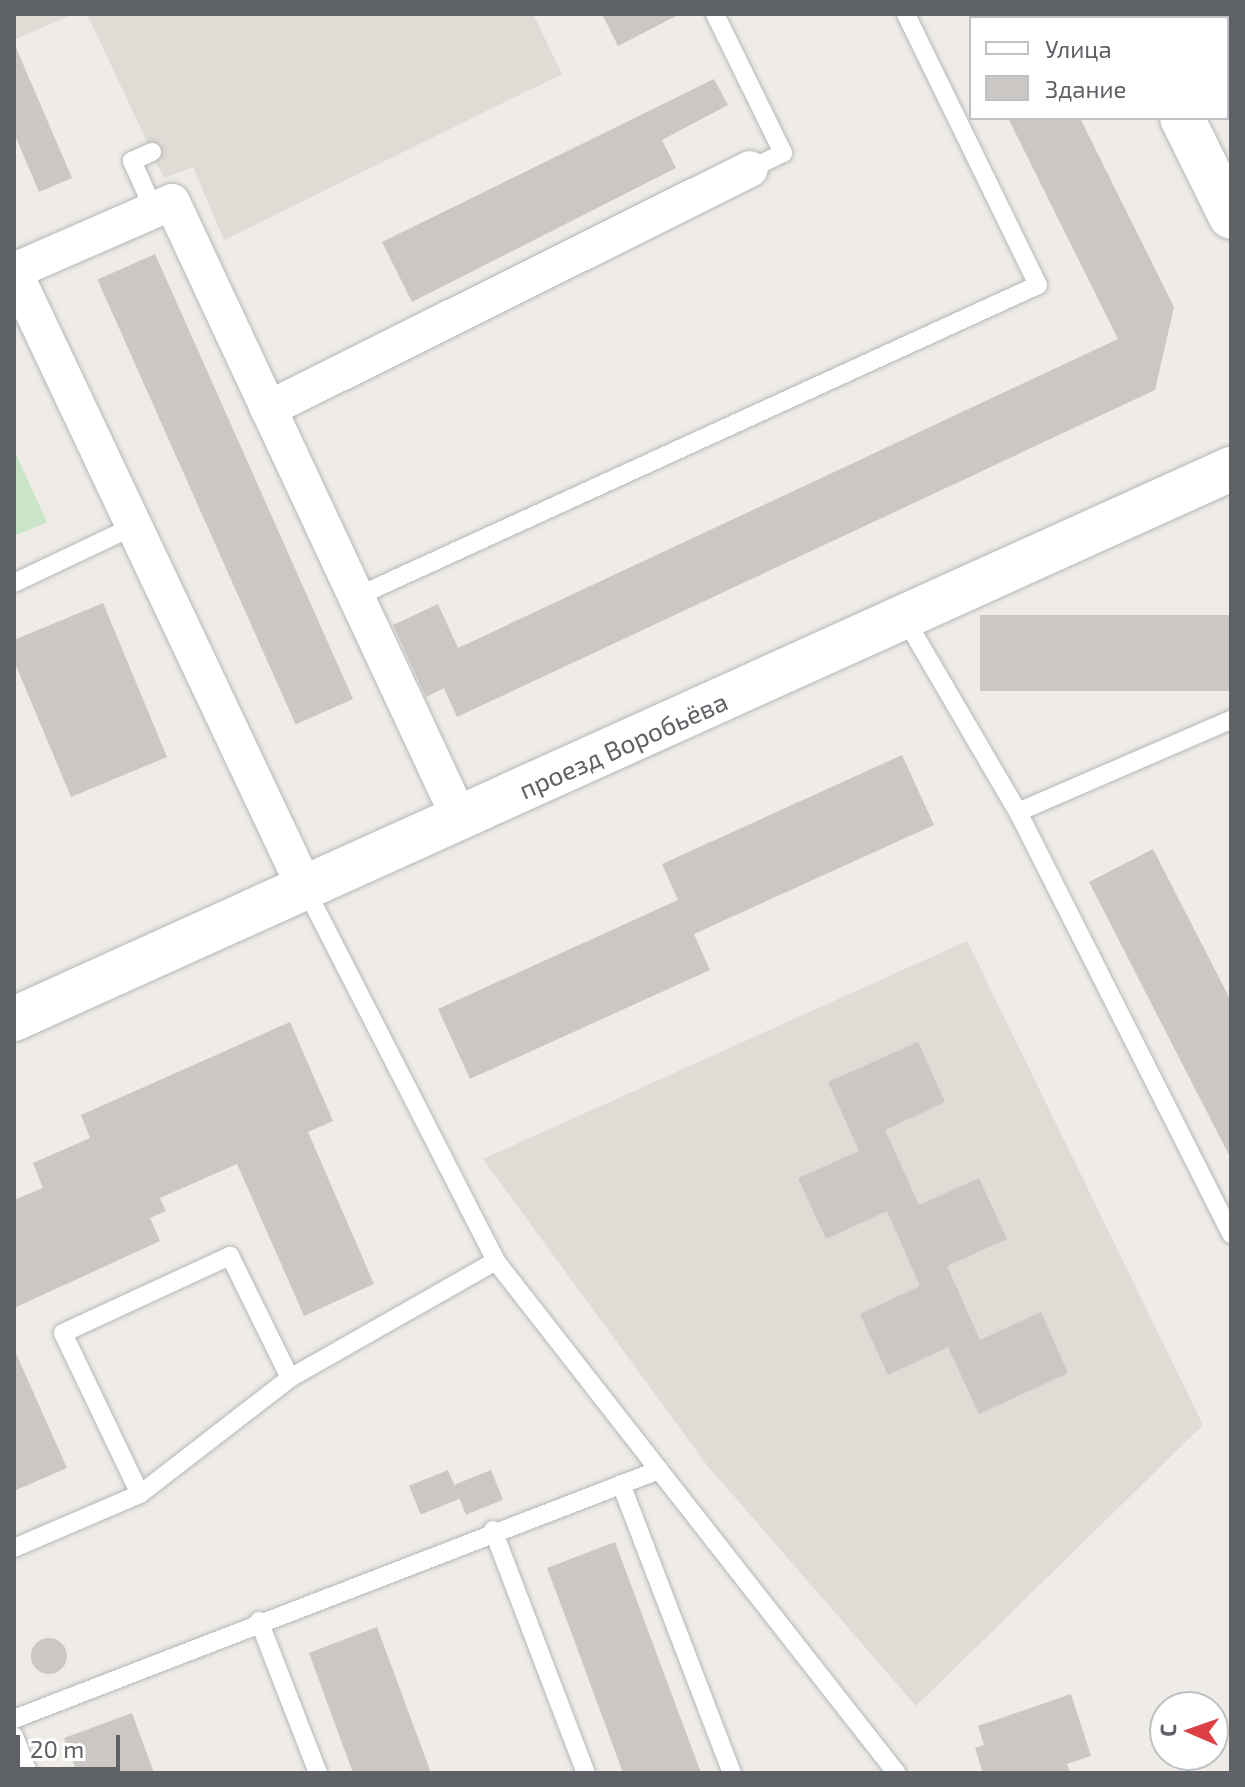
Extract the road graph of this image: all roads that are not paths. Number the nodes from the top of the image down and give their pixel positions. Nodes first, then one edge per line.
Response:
1 (715, 14) edge
2 (906, 14) edge
3 (1183, 120) edge
4 (152, 152) dead end
5 (750, 169) joint
6 (154, 210) junction
7 (1231, 217) edge
8 (14, 272) edge
9 (268, 409) junction
10 (1231, 469) edge
11 (134, 526) junction
12 (14, 583) edge
13 (356, 597) junction
14 (904, 617) junction
15 (1231, 720) edge
16 (1018, 812) junction
17 (460, 819) junction
18 (306, 890) junction
19 (14, 1019) edge
20 (1231, 1234) edge
21 (496, 1261) junction
22 (290, 1378) junction
23 (659, 1470) junction
24 (621, 1484) junction
25 (140, 1494) junction
26 (493, 1530) junction
27 (14, 1548) edge
28 (259, 1621) junction
29 (14, 1719) edge
30 (14, 1736) edge
31 (28, 1773) edge
32 (318, 1773) edge
33 (586, 1773) edge
34 (732, 1773) edge
35 (897, 1773) edge

1 - 5 lane
2 - 13 lane
3 - 7 main road
4 - 6 lane
5 - 9 street
6 - 8 street
6 - 9 street
8 - 11 street
9 - 13 street
10 - 14 main road, проезд Воробьёва
11 - 12 lane
11 - 18 street
13 - 17 street
14 - 16 lane
14 - 17 main road, проезд Воробьёва
15 - 16 lane
16 - 20 lane
17 - 18 main road, проезд Воробьёва
18 - 19 main road, проезд Воробьёва
18 - 21 lane
21 - 22 lane
21 - 23 lane
22 - 25 lane
22 - 25 lane
23 - 24 lane
23 - 35 lane
24 - 26 lane
24 - 34 lane
25 - 27 lane
26 - 28 lane
26 - 33 lane
28 - 29 lane
28 - 32 lane
30 - 31 lane

